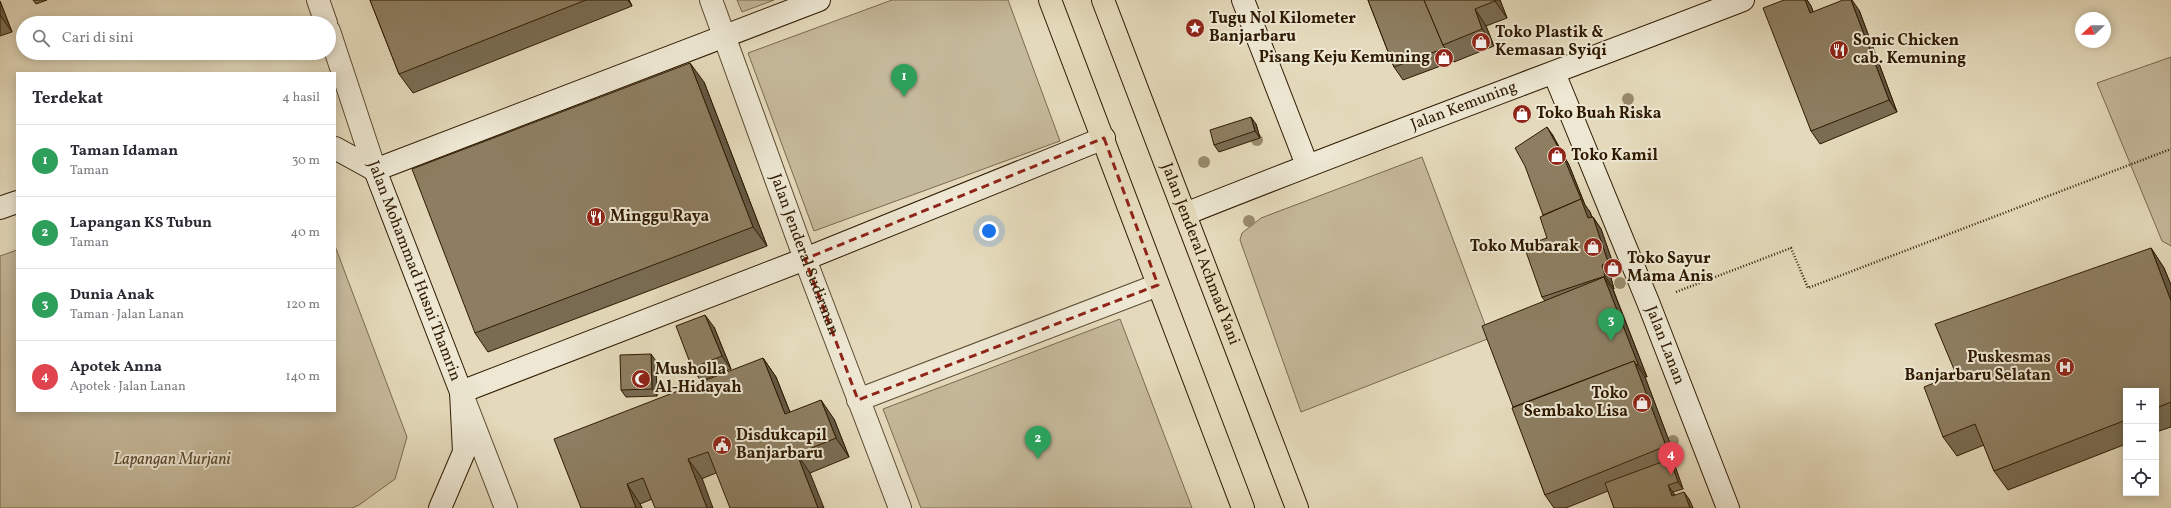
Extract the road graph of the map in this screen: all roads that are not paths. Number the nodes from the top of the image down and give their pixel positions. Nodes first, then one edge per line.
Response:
1 (318, 0) edge
2 (711, 0) edge
3 (819, 0) edge
4 (1050, 0) edge
5 (1103, 0) edge
6 (1243, 0) edge
7 (1743, 0) edge
8 (324, 16) edge
9 (724, 35) junction
10 (336, 52) edge
11 (1554, 73) junction
12 (1104, 138) junction
13 (336, 149) edge
14 (1307, 165) junction
15 (375, 170) junction
16 (16, 202) edge
17 (0, 208) edge
18 (1185, 214) junction
19 (805, 259) junction
20 (1158, 285) junction
21 (461, 392) junction
22 (858, 400) junction
23 (440, 508) edge
24 (506, 508) edge
25 (900, 508) edge
26 (1243, 508) edge
27 (1297, 508) edge
28 (1728, 508) edge

1 - 8 street
2 - 9 street, Jalan Jenderal Sudirman
3 - 9 street
4 - 12 highway
5 - 18 highway, Jalan Jenderal Achmad Yani
6 - 14 street
7 - 11 street, Jalan Kemuning
9 - 15 street
9 - 19 street, Jalan Jenderal Sudirman
10 - 15 street, Jalan Mohammad Husni Thamrin
11 - 14 street, Jalan Kemuning
11 - 28 street, Jalan Lanan
12 - 19 street
12 - 20 highway
13 - 15 street
14 - 18 street, Jalan Kemuning
15 - 21 street, Jalan Mohammad Husni Thamrin
16 - 17 street
18 - 27 highway, Jalan Jenderal Achmad Yani
19 - 21 street
19 - 22 street, Jalan Jenderal Sudirman
20 - 22 street
20 - 26 highway
21 - 23 street
21 - 24 street, Jalan Mohammad Husni Thamrin
22 - 25 street, Jalan Jenderal Sudirman

